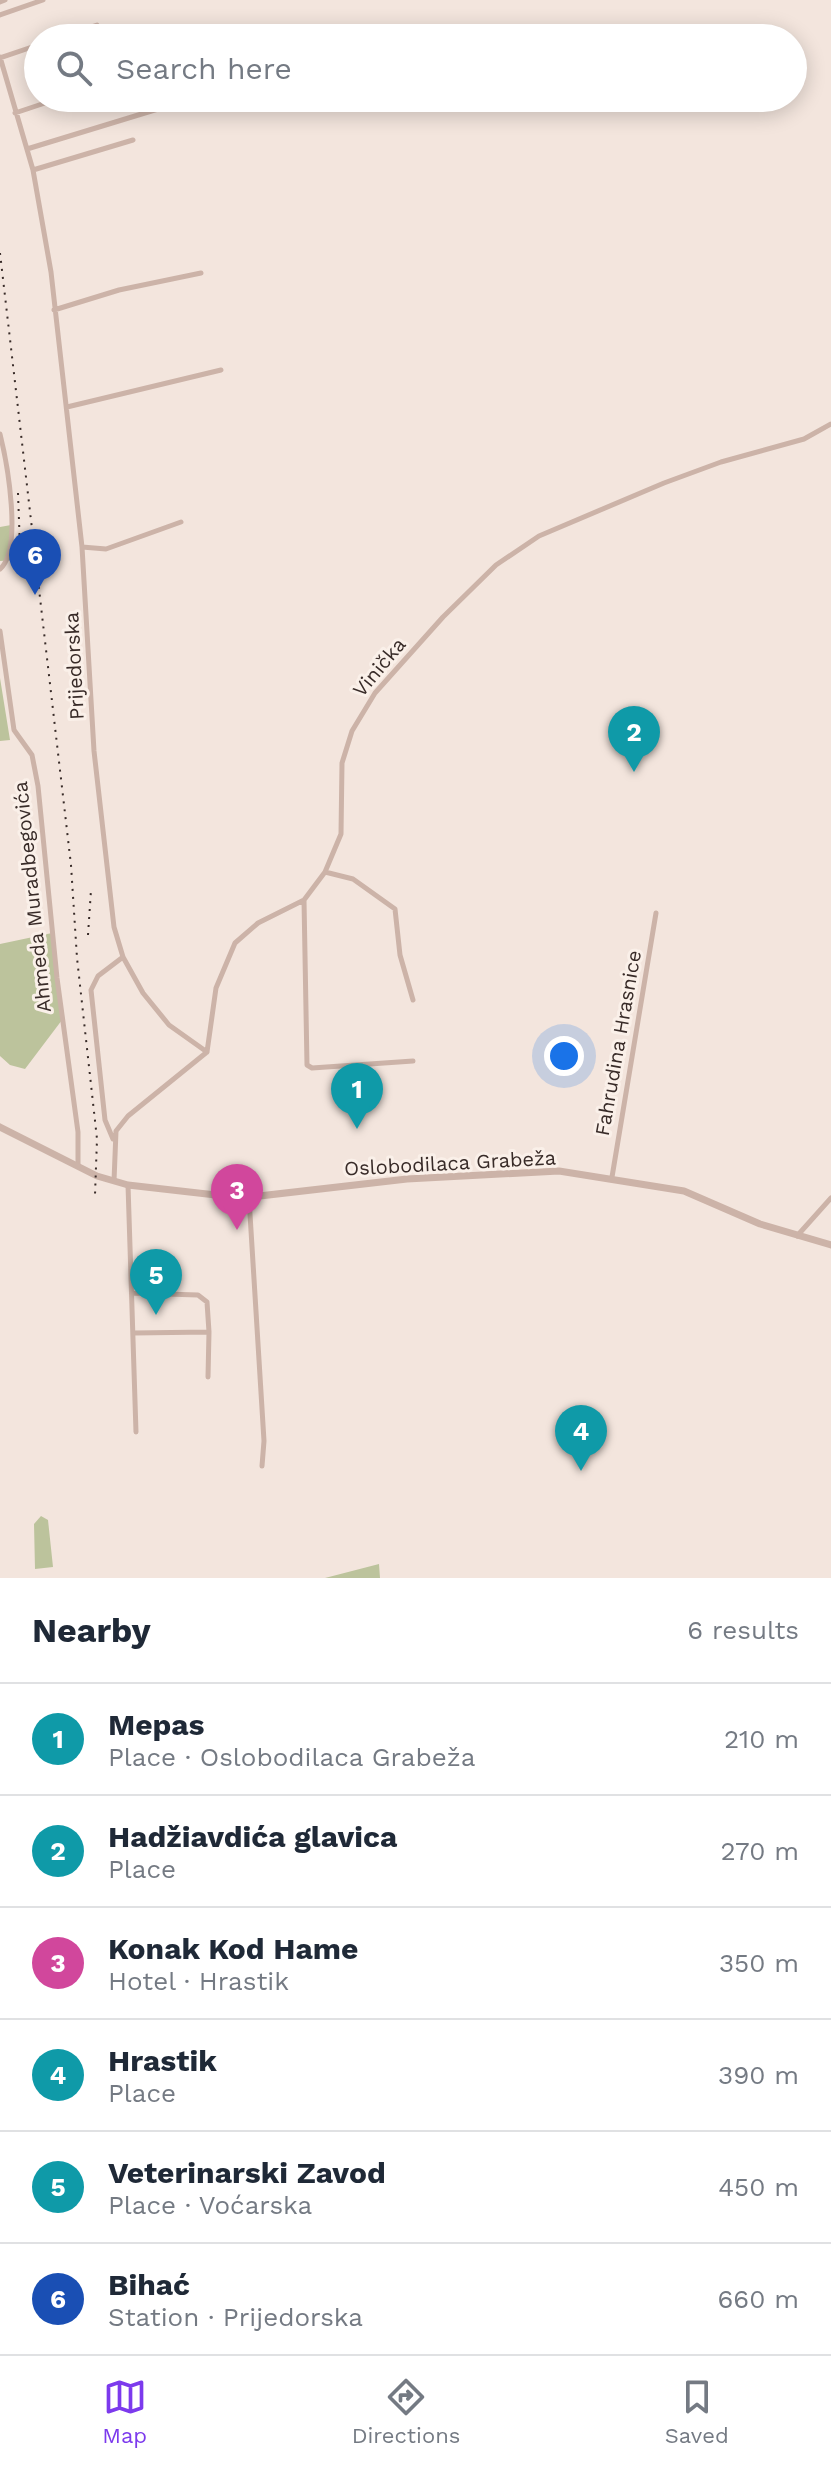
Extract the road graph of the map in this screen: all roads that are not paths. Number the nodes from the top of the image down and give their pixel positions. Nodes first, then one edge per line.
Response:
1 (43, 0) edge
2 (0, 15) edge
3 (24, 50) edge
4 (0, 58) edge
5 (24, 110) edge
6 (148, 112) edge
7 (15, 113) junction
8 (133, 140) dead end
9 (27, 149) junction
10 (33, 170) junction
11 (201, 273) dead end
12 (54, 310) junction
13 (221, 370) dead end
14 (67, 407) junction
15 (831, 424) edge
16 (0, 434) edge
17 (181, 522) dead end
18 (82, 547) junction
19 (0, 569) edge
20 (0, 631) edge
21 (325, 872) junction
22 (304, 900) junction
23 (656, 913) dead end
24 (123, 957) junction
25 (413, 1000) dead end
26 (207, 1052) junction
27 (413, 1061) dead end
28 (0, 1127) edge
29 (113, 1140) junction
30 (78, 1166) junction
31 (612, 1177) junction
32 (114, 1182) junction
33 (128, 1185) junction
34 (249, 1198) junction
35 (831, 1198) edge
36 (797, 1236) junction
37 (831, 1245) edge
38 (133, 1293) junction
39 (209, 1332) junction
40 (134, 1333) junction
41 (208, 1377) dead end
42 (136, 1432) dead end
43 (262, 1466) dead end

1 - 2 street
3 - 4 street
4 - 7 street, Prijedorska
5 - 7 street
6 - 9 street
7 - 9 street, Prijedorska
8 - 10 street
9 - 10 street, Prijedorska
10 - 12 street, Prijedorska
11 - 12 street
12 - 14 street, Prijedorska
13 - 14 street
14 - 18 street, Prijedorska
15 - 21 street, Vinička
16 - 19 street
17 - 18 street
18 - 24 street, Prijedorska
20 - 30 street, Ahmeda Muradbegovića
21 - 22 street, Vinička
21 - 25 street
22 - 26 street, Vinička
22 - 27 street
23 - 31 street, Fahrudina Hrasnice
24 - 26 street, Prijedorska
24 - 29 street
26 - 29 street
28 - 30 street, Oslobodilaca Grabeža
29 - 32 street
30 - 32 street, Oslobodilaca Grabeža
31 - 34 street, Oslobodilaca Grabeža
31 - 36 street, Oslobodilaca Grabeža
32 - 33 street, Oslobodilaca Grabeža
33 - 34 street, Oslobodilaca Grabeža
33 - 38 street
34 - 43 street
35 - 36 street
36 - 37 street, Oslobodilaca Grabeža
38 - 39 street
38 - 40 street
39 - 40 street
39 - 41 street
40 - 42 street

